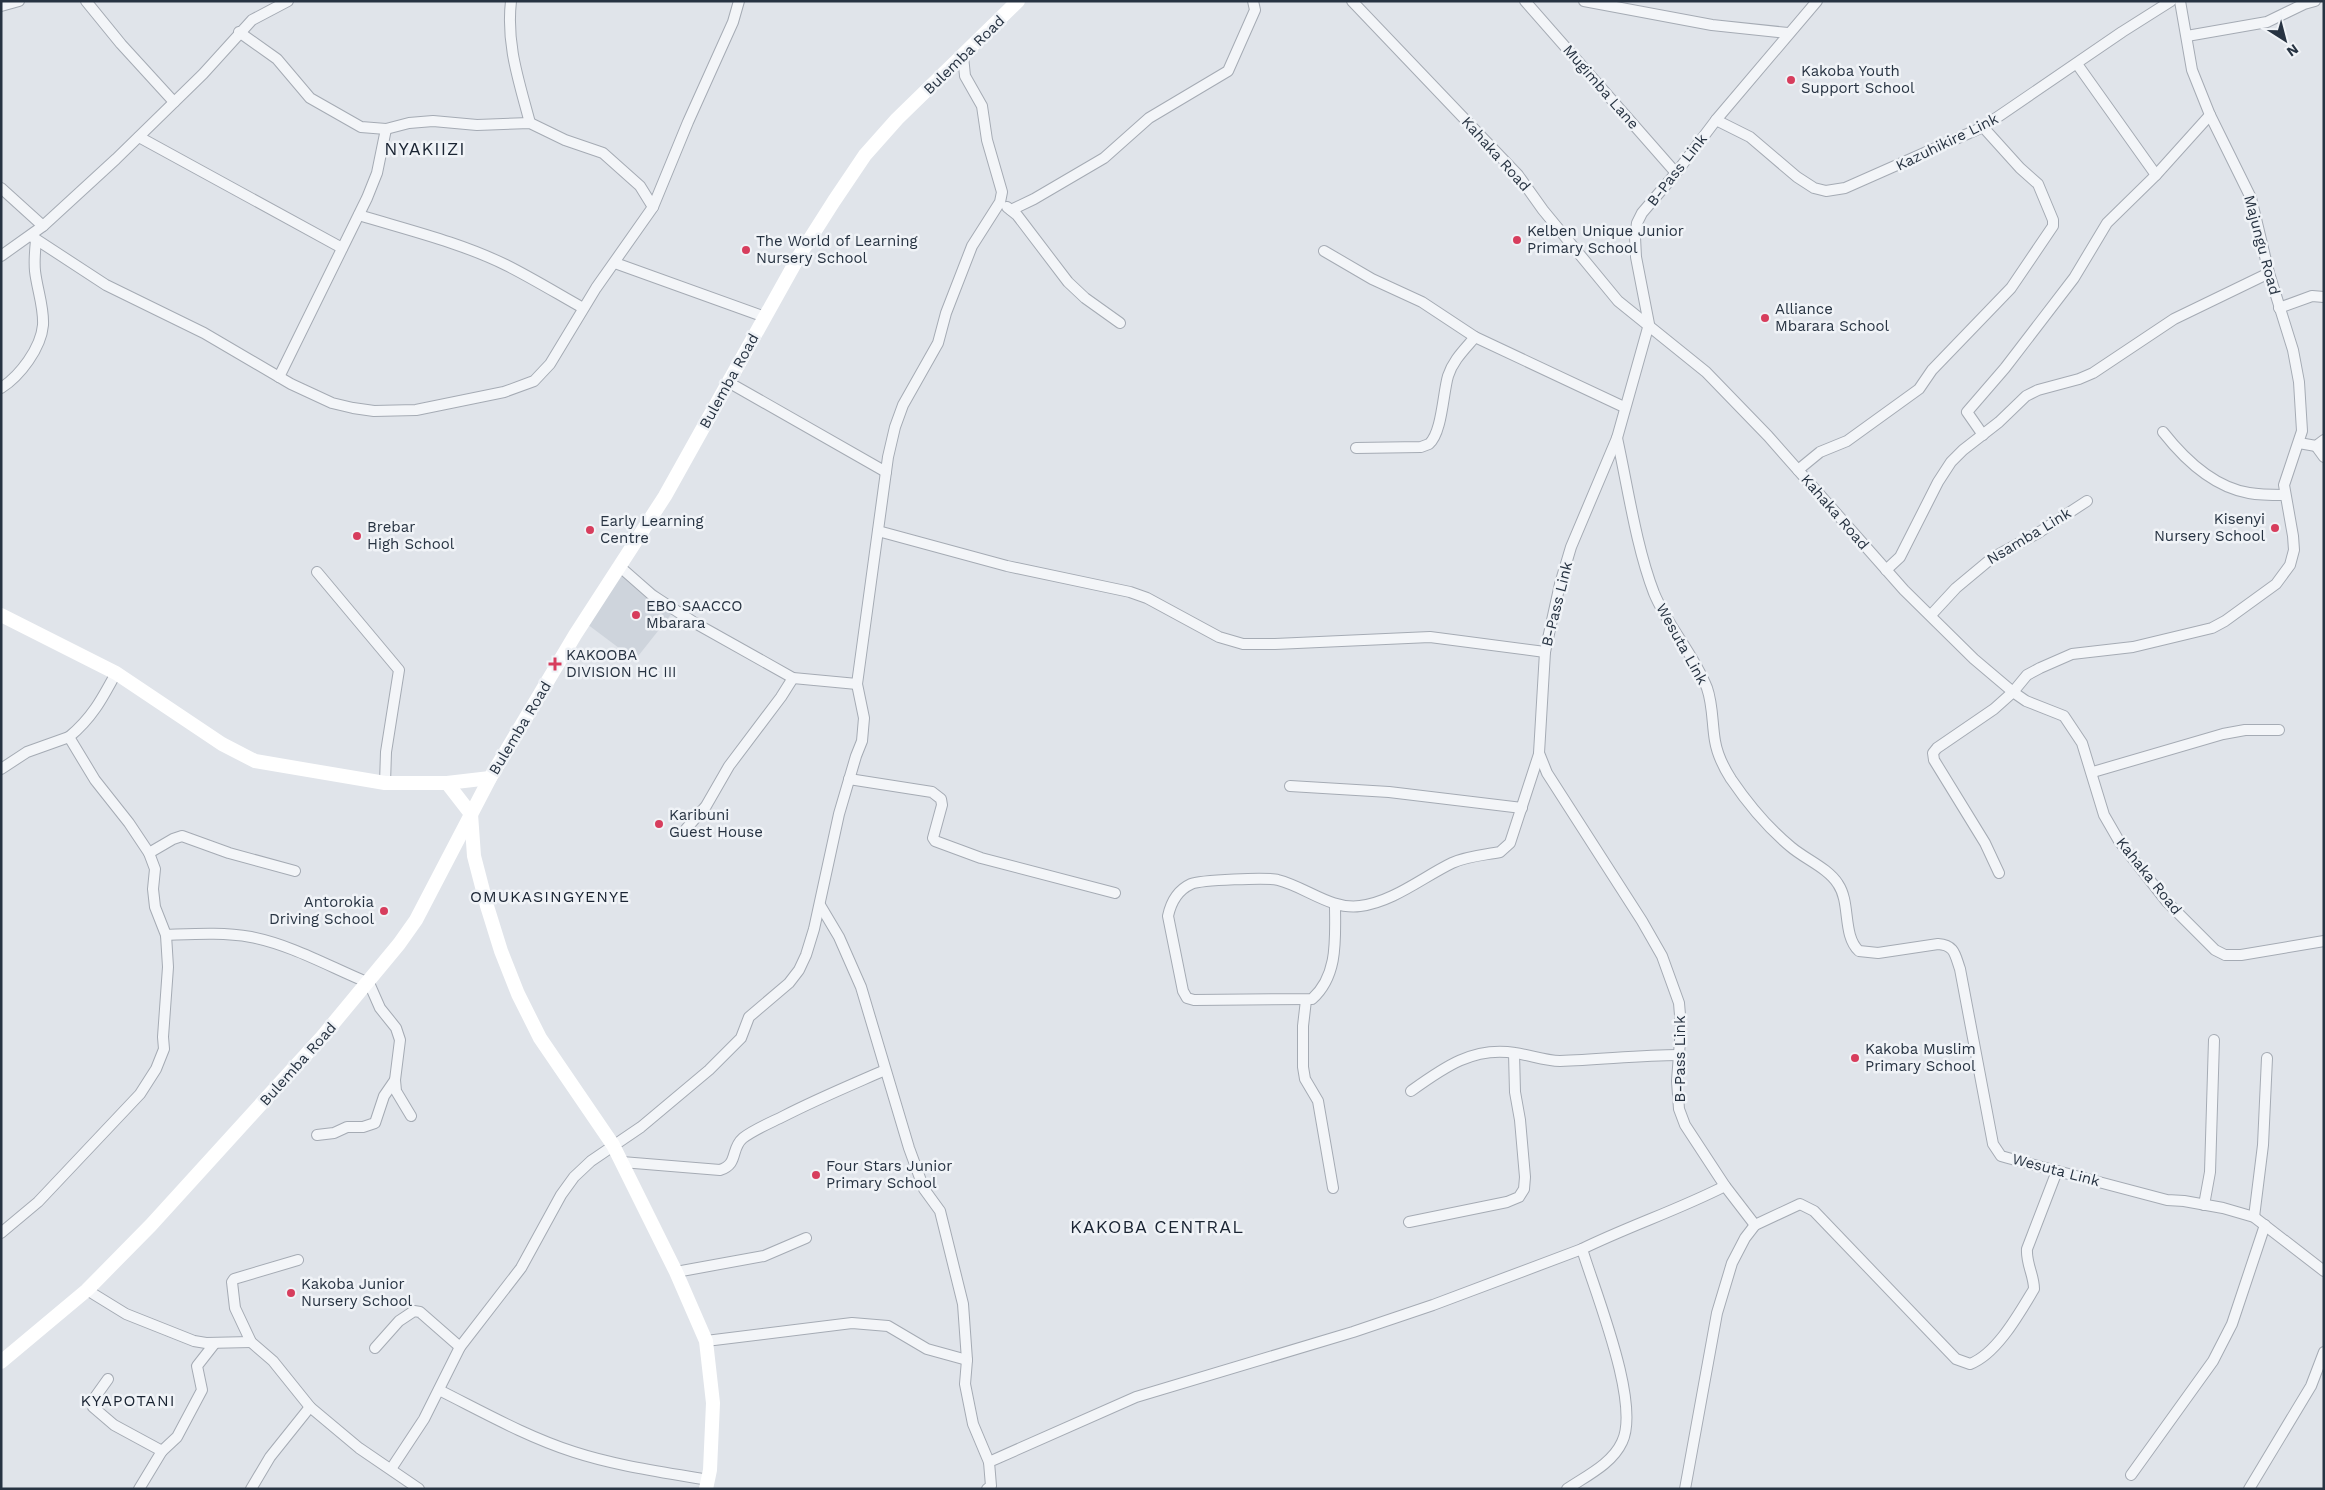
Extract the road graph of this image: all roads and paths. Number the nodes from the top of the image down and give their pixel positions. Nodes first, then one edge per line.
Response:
1 (19, 1) edge
2 (86, 1) edge
3 (288, 1) edge
4 (511, 1) edge
5 (739, 1) edge
6 (1018, 1) edge
7 (1253, 1) edge
8 (1352, 1) edge
9 (1525, 1) edge
10 (1584, 1) edge
11 (1817, 1) edge
12 (2171, 1) edge
13 (2180, 1) edge
14 (2316, 1) edge
15 (1, 6) edge
16 (240, 32) junction
17 (1788, 33) junction
18 (2187, 36) junction
19 (963, 56) junction
20 (2077, 64) junction
21 (174, 102) junction
22 (2210, 115) junction
23 (1716, 120) junction
24 (530, 123) junction
25 (1983, 127) junction
26 (386, 129) junction
27 (139, 137) junction
28 (1676, 173) junction
29 (2156, 175) junction
30 (1, 188) edge
31 (1000, 202) junction
32 (653, 207) junction
33 (1011, 210) junction
34 (359, 216) junction
35 (43, 226) junction
36 (33, 238) junction
37 (342, 248) junction
38 (1324, 251) dead end
39 (1, 256) edge
40 (615, 263) junction
41 (2269, 273) junction
42 (2324, 297) edge
43 (583, 308) junction
44 (2279, 308) junction
45 (765, 317) junction
46 (1120, 323) dead end
47 (1649, 324) junction
48 (1476, 337) junction
49 (279, 377) junction
50 (728, 382) junction
51 (1, 388) edge
52 (1624, 407) junction
53 (2164, 432) dead end
54 (1983, 435) junction
55 (1617, 438) junction
56 (2300, 443) junction
57 (2320, 443) edge
58 (1356, 448) dead end
59 (2324, 457) edge
60 (1798, 470) junction
61 (886, 472) junction
62 (2284, 495) junction
63 (2086, 501) dead end
64 (878, 531) junction
65 (619, 566) junction
66 (1886, 570) junction
67 (317, 572) dead end
68 (1, 615) edge
69 (1931, 615) junction
70 (1545, 652) junction
71 (116, 673) junction
72 (793, 678) junction
73 (857, 684) junction
74 (2013, 692) junction
75 (2279, 730) dead end
76 (69, 738) junction
77 (1539, 753) junction
78 (4, 763) edge
79 (2092, 772) junction
80 (490, 778) junction
81 (850, 778) junction
82 (385, 783) junction
83 (447, 783) junction
84 (1290, 786) dead end
85 (1522, 808) junction
86 (471, 814) junction
87 (686, 829) dead end
88 (149, 853) junction
89 (295, 871) dead end
90 (1999, 873) dead end
91 (1115, 893) dead end
92 (1334, 904) junction
93 (820, 905) junction
94 (166, 935) junction
95 (2324, 941) edge
96 (369, 983) junction
97 (1306, 1000) junction
98 (2214, 1040) dead end
99 (1514, 1052) junction
100 (1678, 1055) junction
101 (2267, 1058) dead end
102 (885, 1070) junction
103 (395, 1080) junction
104 (1410, 1091) dead end
105 (411, 1116) dead end
106 (317, 1135) dead end
107 (613, 1145) junction
108 (622, 1162) junction
109 (2057, 1171) junction
110 (1725, 1186) junction
111 (1333, 1188) dead end
112 (2204, 1205) junction
113 (2254, 1217) junction
114 (1409, 1222) dead end
115 (1755, 1225) junction
116 (2264, 1225) junction
117 (1, 1233) edge
118 (806, 1238) dead end
119 (1582, 1250) junction
120 (298, 1260) dead end
121 (2324, 1271) edge
122 (676, 1272) junction
123 (87, 1290) junction
124 (706, 1341) junction
125 (251, 1342) junction
126 (215, 1343) junction
127 (460, 1347) junction
128 (375, 1348) dead end
129 (2324, 1352) edge
130 (967, 1360) junction
131 (1, 1362) edge
132 (108, 1379) dead end
133 (439, 1390) junction
134 (310, 1407) junction
135 (162, 1451) junction
136 (989, 1462) junction
137 (390, 1469) junction
138 (2131, 1475) dead end
139 (707, 1484) edge
140 (990, 1488) edge
141 (139, 1489) edge
142 (252, 1489) edge
143 (419, 1489) edge
144 (1567, 1489) edge
145 (1685, 1489) edge
146 (2249, 1489) edge

1 - 15 street
2 - 21 street
3 - 16 street
4 - 24 street
5 - 32 street
6 - 19 main road, Bulemba Road
7 - 33 street
8 - 47 street, Kahaka Road
9 - 28 street, Mugimba Lane
10 - 17 street
11 - 17 street, B-Pass Link
12 - 20 street, Kazuhikire Link
13 - 18 street, Majungu Road
14 - 18 street
16 - 21 street
16 - 26 street
17 - 23 street, B-Pass Link
18 - 22 street, Majungu Road
19 - 31 street
19 - 45 main road, Bulemba Road
20 - 25 street, Kazuhikire Link
20 - 29 street
21 - 27 street
22 - 29 street
22 - 41 street, Majungu Road
23 - 25 street, Kazuhikire Link
23 - 28 street, B-Pass Link
24 - 26 street
24 - 32 street
25 - 60 street
26 - 34 street
27 - 35 street
27 - 37 street
28 - 47 street, B-Pass Link
29 - 54 street
30 - 35 street
31 - 33 street
31 - 61 street
32 - 40 street
33 - 46 street
34 - 37 street
34 - 43 street
35 - 36 street
36 - 39 street
36 - 49 street
36 - 51 street
37 - 49 street
38 - 48 street
40 - 43 street
40 - 45 street
41 - 44 street, Majungu Road
41 - 54 street
42 - 44 street
43 - 49 street
44 - 56 street, Majungu Road
45 - 50 main road, Bulemba Road
47 - 52 street, B-Pass Link
47 - 60 street, Kahaka Road
48 - 52 street
48 - 58 street
50 - 61 street
50 - 65 main road, Bulemba Road
52 - 55 street, B-Pass Link
53 - 62 street
54 - 66 street
55 - 70 street, B-Pass Link
55 - 109 street, Wesuta Link
56 - 57 street
56 - 62 street, Majungu Road
57 - 59 street
60 - 66 street, Kahaka Road
61 - 64 street
62 - 74 street
63 - 69 street, Nsamba Link
64 - 70 street
64 - 73 street
65 - 72 street
65 - 80 main road, Bulemba Road
66 - 69 street, Kahaka Road
67 - 82 street
68 - 71 main road
69 - 74 street, Kahaka Road
70 - 77 street, B-Pass Link
71 - 76 street
71 - 82 main road
72 - 73 street
72 - 87 street
73 - 81 street
74 - 79 street, Kahaka Road
74 - 90 street
75 - 79 street
76 - 78 street
76 - 88 street
77 - 85 street
77 - 100 street, B-Pass Link
79 - 95 street, Kahaka Road
80 - 83 main road
80 - 86 main road, Bulemba Road
81 - 91 street
81 - 93 street
82 - 83 main road
83 - 86 main road
84 - 85 street
85 - 92 street
86 - 96 main road, Bulemba Road
86 - 107 main road
88 - 89 street
88 - 94 street
92 - 97 street
92 - 97 street
93 - 102 street
93 - 107 street
94 - 96 street
94 - 117 street
96 - 103 street
96 - 123 main road, Bulemba Road
97 - 111 street
98 - 112 street
99 - 100 street
99 - 104 street
99 - 114 street
100 - 110 street, B-Pass Link
101 - 113 street
102 - 108 street
102 - 130 street
103 - 105 street
103 - 106 street
107 - 108 main road
107 - 127 street
108 - 122 main road
109 - 112 street, Wesuta Link
109 - 115 street
110 - 115 street, B-Pass Link
110 - 119 street
112 - 113 street, Wesuta Link
113 - 116 street, Wesuta Link
115 - 145 street
116 - 121 street, Wesuta Link
116 - 138 street
118 - 122 street
119 - 136 street
119 - 144 street
120 - 125 street
122 - 124 main road
123 - 126 street
123 - 131 main road, Bulemba Road
124 - 130 street
124 - 139 main road
125 - 126 street
125 - 134 street
126 - 135 street
127 - 128 street
127 - 133 street
129 - 146 street
130 - 136 street
132 - 135 street
133 - 137 street
133 - 139 street
134 - 137 street
134 - 142 street
135 - 141 street
136 - 140 street
137 - 143 street

